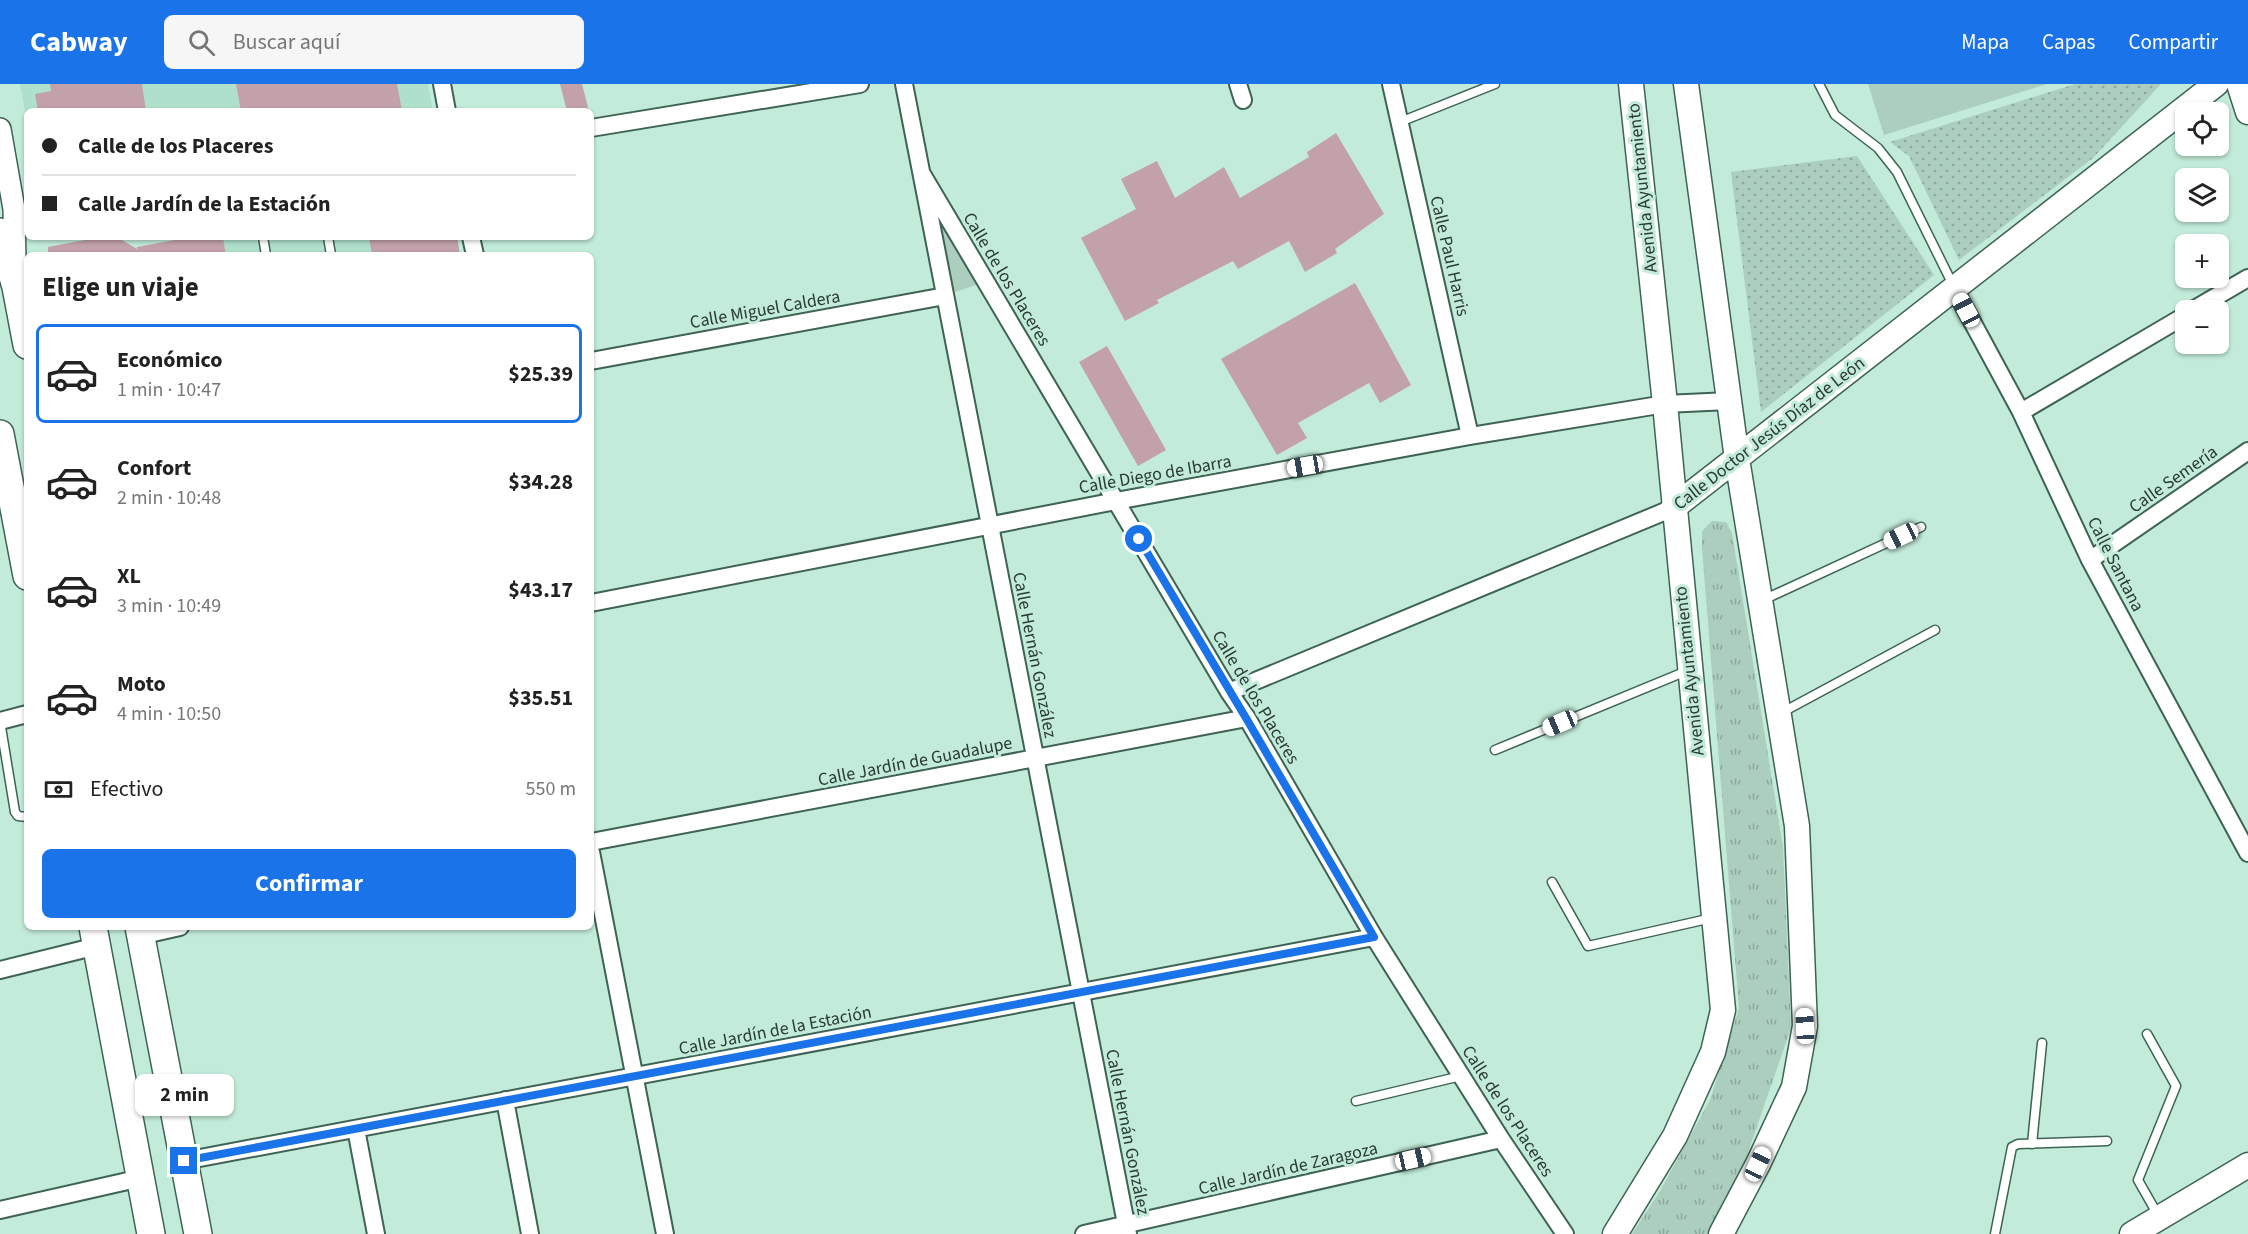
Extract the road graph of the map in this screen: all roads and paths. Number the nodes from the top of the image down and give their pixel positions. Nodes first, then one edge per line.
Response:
1 (442, 84) edge
2 (861, 84) edge
3 (904, 84) edge
4 (1238, 84) edge
5 (1391, 84) edge
6 (1495, 84) edge
7 (1631, 84) edge
8 (1686, 84) edge
9 (1820, 84) edge
10 (2216, 84) edge
11 (2239, 84) edge
12 (1244, 100) dead end
13 (446, 108) edge
14 (2248, 111) edge
15 (1400, 122) junction
16 (594, 128) edge
17 (0, 129) edge
18 (922, 174) junction
19 (0, 232) edge
20 (2248, 278) edge
21 (16, 287) junction
22 (1955, 290) junction
23 (945, 296) junction
24 (2210, 300) edge
25 (2175, 321) edge
26 (24, 329) edge
27 (594, 360) edge
28 (1729, 401) junction
29 (1665, 404) junction
30 (2021, 412) junction
31 (0, 434) edge
32 (1470, 436) junction
33 (2248, 451) edge
34 (1737, 459) junction
35 (5, 489) edge
36 (1116, 501) junction
37 (1673, 508) junction
38 (990, 525) junction
39 (1922, 527) dead end
40 (2090, 560) junction
41 (24, 564) edge
42 (594, 602) edge
43 (1760, 602) junction
44 (1935, 630) dead end
45 (1689, 669) junction
46 (1229, 692) junction
47 (1778, 714) junction
48 (24, 715) edge
49 (1246, 718) junction
50 (0, 721) edge
51 (1495, 750) dead end
52 (1035, 758) junction
53 (24, 817) edge
54 (594, 841) edge
55 (2248, 853) edge
56 (594, 868) edge
57 (1552, 882) dead end
58 (1714, 917) junction
59 (139, 931) edge
60 (95, 936) edge
61 (1374, 937) junction
62 (0, 970) edge
63 (1082, 992) junction
64 (2147, 1034) dead end
65 (2042, 1043) dead end
66 (634, 1076) junction
67 (1461, 1076) junction
68 (506, 1101) junction
69 (1356, 1101) dead end
70 (356, 1129) junction
71 (1501, 1139) junction
72 (2107, 1141) dead end
73 (2032, 1144) junction
74 (184, 1161) junction
75 (2248, 1165) edge
76 (141, 1178) junction
77 (2154, 1208) junction
78 (0, 1210) edge
79 (1127, 1229) edge
80 (152, 1234) edge
81 (198, 1234) edge
82 (376, 1234) edge
83 (530, 1234) edge
84 (665, 1234) edge
85 (1084, 1234) edge
86 (1565, 1234) edge
87 (1615, 1234) edge
88 (1721, 1234) edge
89 (1995, 1234) edge
90 (2132, 1234) edge

1 - 13 street
2 - 16 street
3 - 18 street, Calle Hernán González
4 - 12 street
5 - 15 street, Calle Paul Harris
6 - 15 lane
7 - 29 main road, Avenida Ayuntamiento
8 - 28 main road
9 - 22 lane
10 - 22 main road, Calle Doctor Jesús Díaz de León
11 - 14 main road
15 - 32 street, Calle Paul Harris
17 - 21 street
18 - 23 street, Calle Hernán González
18 - 36 street, Calle de los Placeres
19 - 21 main road
20 - 24 street
21 - 26 main road
22 - 30 street, Calle Santana
22 - 34 main road, Calle Doctor Jesús Díaz de León
23 - 27 street, Calle Miguel Caldera
23 - 38 street, Calle Hernán González
25 - 30 street
28 - 29 street, Calle Diego de Ibarra
28 - 34 main road
29 - 32 street, Calle Diego de Ibarra
29 - 37 main road, Avenida Ayuntamiento
30 - 40 street, Calle Santana
31 - 35 main road
32 - 36 street, Calle Diego de Ibarra
33 - 40 street, Calle Semería
34 - 37 main road, Calle Doctor Jesús Díaz de León
34 - 43 main road
35 - 41 main road
36 - 38 street, Calle Diego de Ibarra
36 - 46 street, Calle de los Placeres
37 - 45 main road, Avenida Ayuntamiento
37 - 46 street, Calle Doctor Jesús Díaz de León
38 - 42 street, Calle Diego de Ibarra
38 - 52 street, Calle Hernán González
39 - 43 lane
40 - 55 street, Calle Santana
43 - 47 main road
44 - 47 lane
45 - 51 lane
45 - 58 main road, Avenida Ayuntamiento
46 - 49 street, Calle de los Placeres
47 - 88 main road
48 - 50 street
49 - 52 street, Calle Jardín de Guadalupe
49 - 61 street, Calle de los Placeres
50 - 53 lane
52 - 54 street, Calle Jardín de Guadalupe
52 - 63 street, Calle Hernán González
56 - 66 street
57 - 58 lane
58 - 87 main road, Avenida Ayuntamiento
59 - 74 main road
60 - 62 street
60 - 76 main road
61 - 63 street, Calle Jardín de la Estación
61 - 67 street, Calle de los Placeres
63 - 66 street, Calle Jardín de la Estación
63 - 79 street, Calle Hernán González
64 - 77 lane
65 - 73 lane
66 - 68 street, Calle Jardín de la Estación
66 - 84 street
67 - 69 lane
67 - 71 street, Calle de los Placeres
68 - 70 street, Calle Jardín de la Estación
68 - 83 street
70 - 74 street, Calle Jardín de la Estación
70 - 82 street
71 - 79 street, Calle Jardín de Zaragoza
71 - 86 street, Calle de los Placeres
72 - 73 lane
73 - 89 lane
74 - 81 main road
75 - 77 main road
76 - 78 street
76 - 80 main road
77 - 90 main road
79 - 85 street, Calle Jardín de Zaragoza

